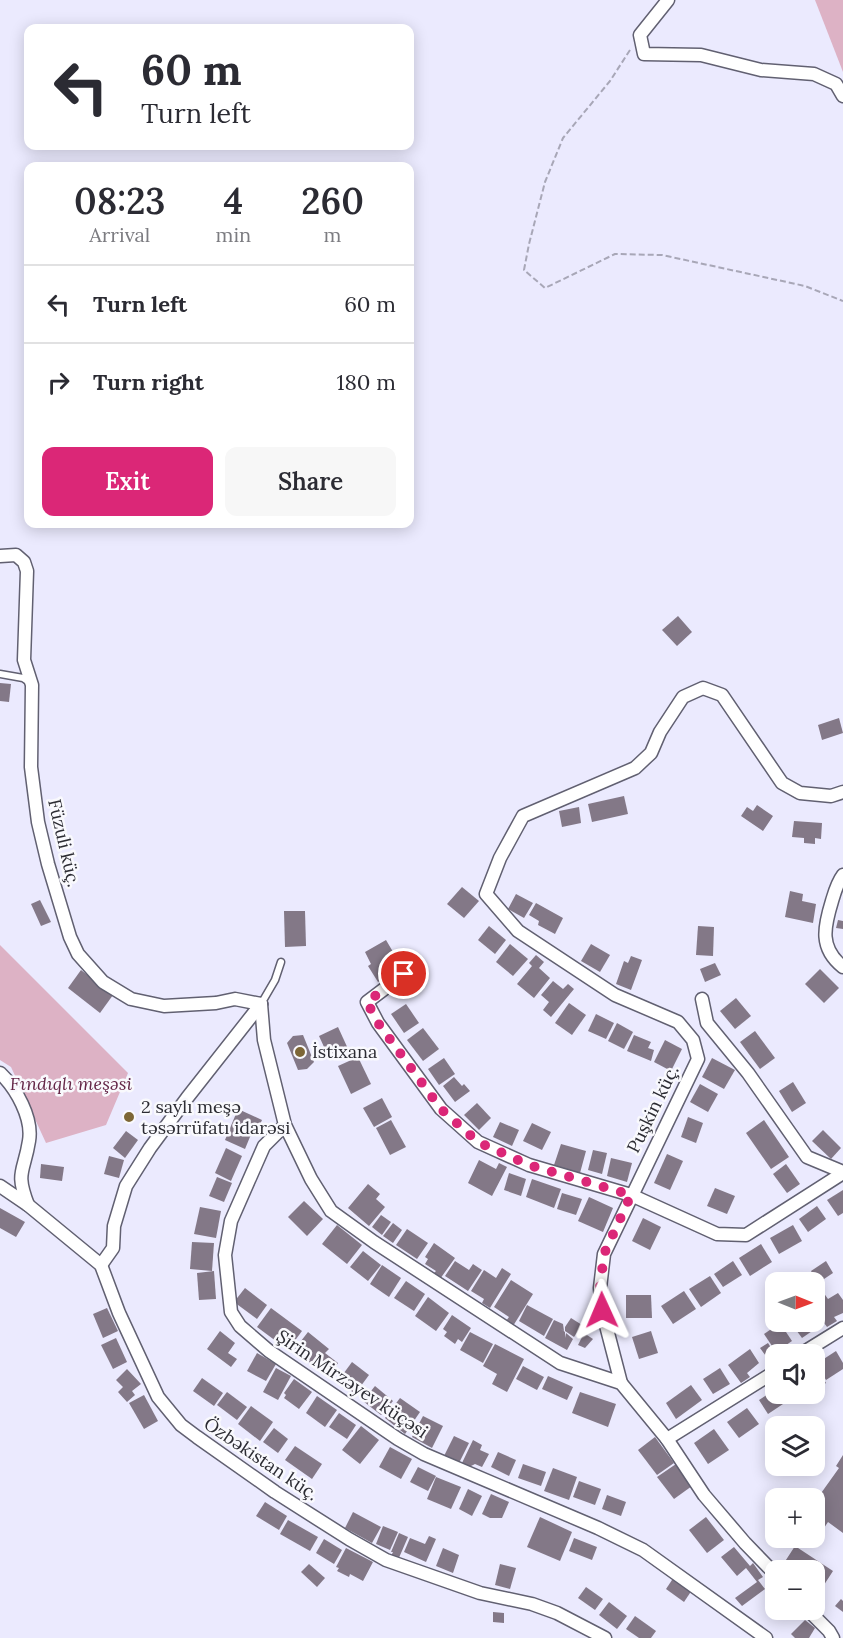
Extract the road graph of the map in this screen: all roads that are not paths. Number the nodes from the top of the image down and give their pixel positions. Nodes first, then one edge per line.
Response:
1 (668, 0) edge
2 (843, 96) edge
3 (0, 556) edge
4 (0, 674) edge
5 (32, 685) junction
6 (843, 792) edge
7 (843, 874) edge
8 (281, 962) dead end
9 (843, 967) edge
10 (404, 974) dead end
11 (702, 999) dead end
12 (261, 1004) junction
13 (0, 1073) edge
14 (285, 1125) junction
15 (843, 1172) edge
16 (0, 1186) edge
17 (631, 1195) junction
18 (28, 1204) junction
19 (102, 1265) junction
20 (843, 1328) edge
21 (817, 1344) edge
22 (765, 1378) edge
23 (621, 1383) junction
24 (667, 1439) junction
25 (765, 1564) edge
26 (818, 1620) edge
27 (605, 1638) edge
28 (766, 1638) edge
29 (833, 1638) edge

1 - 2 street
3 - 5 street, Füzuli küç.
4 - 5 lane
5 - 12 street, Füzuli küç.
6 - 17 street, Puşkin küç.
7 - 9 street
8 - 12 lane
10 - 17 street
11 - 15 street
12 - 14 street
12 - 19 street
13 - 18 street
14 - 23 street
14 - 28 street, Şirin Mirzəyev küçəsi
15 - 17 street
16 - 18 street
17 - 23 street, Puşkin küç.
18 - 19 street
19 - 27 street, Özbəkistan küç.
20 - 21 street
22 - 24 street
23 - 24 street
24 - 25 street
26 - 29 street

